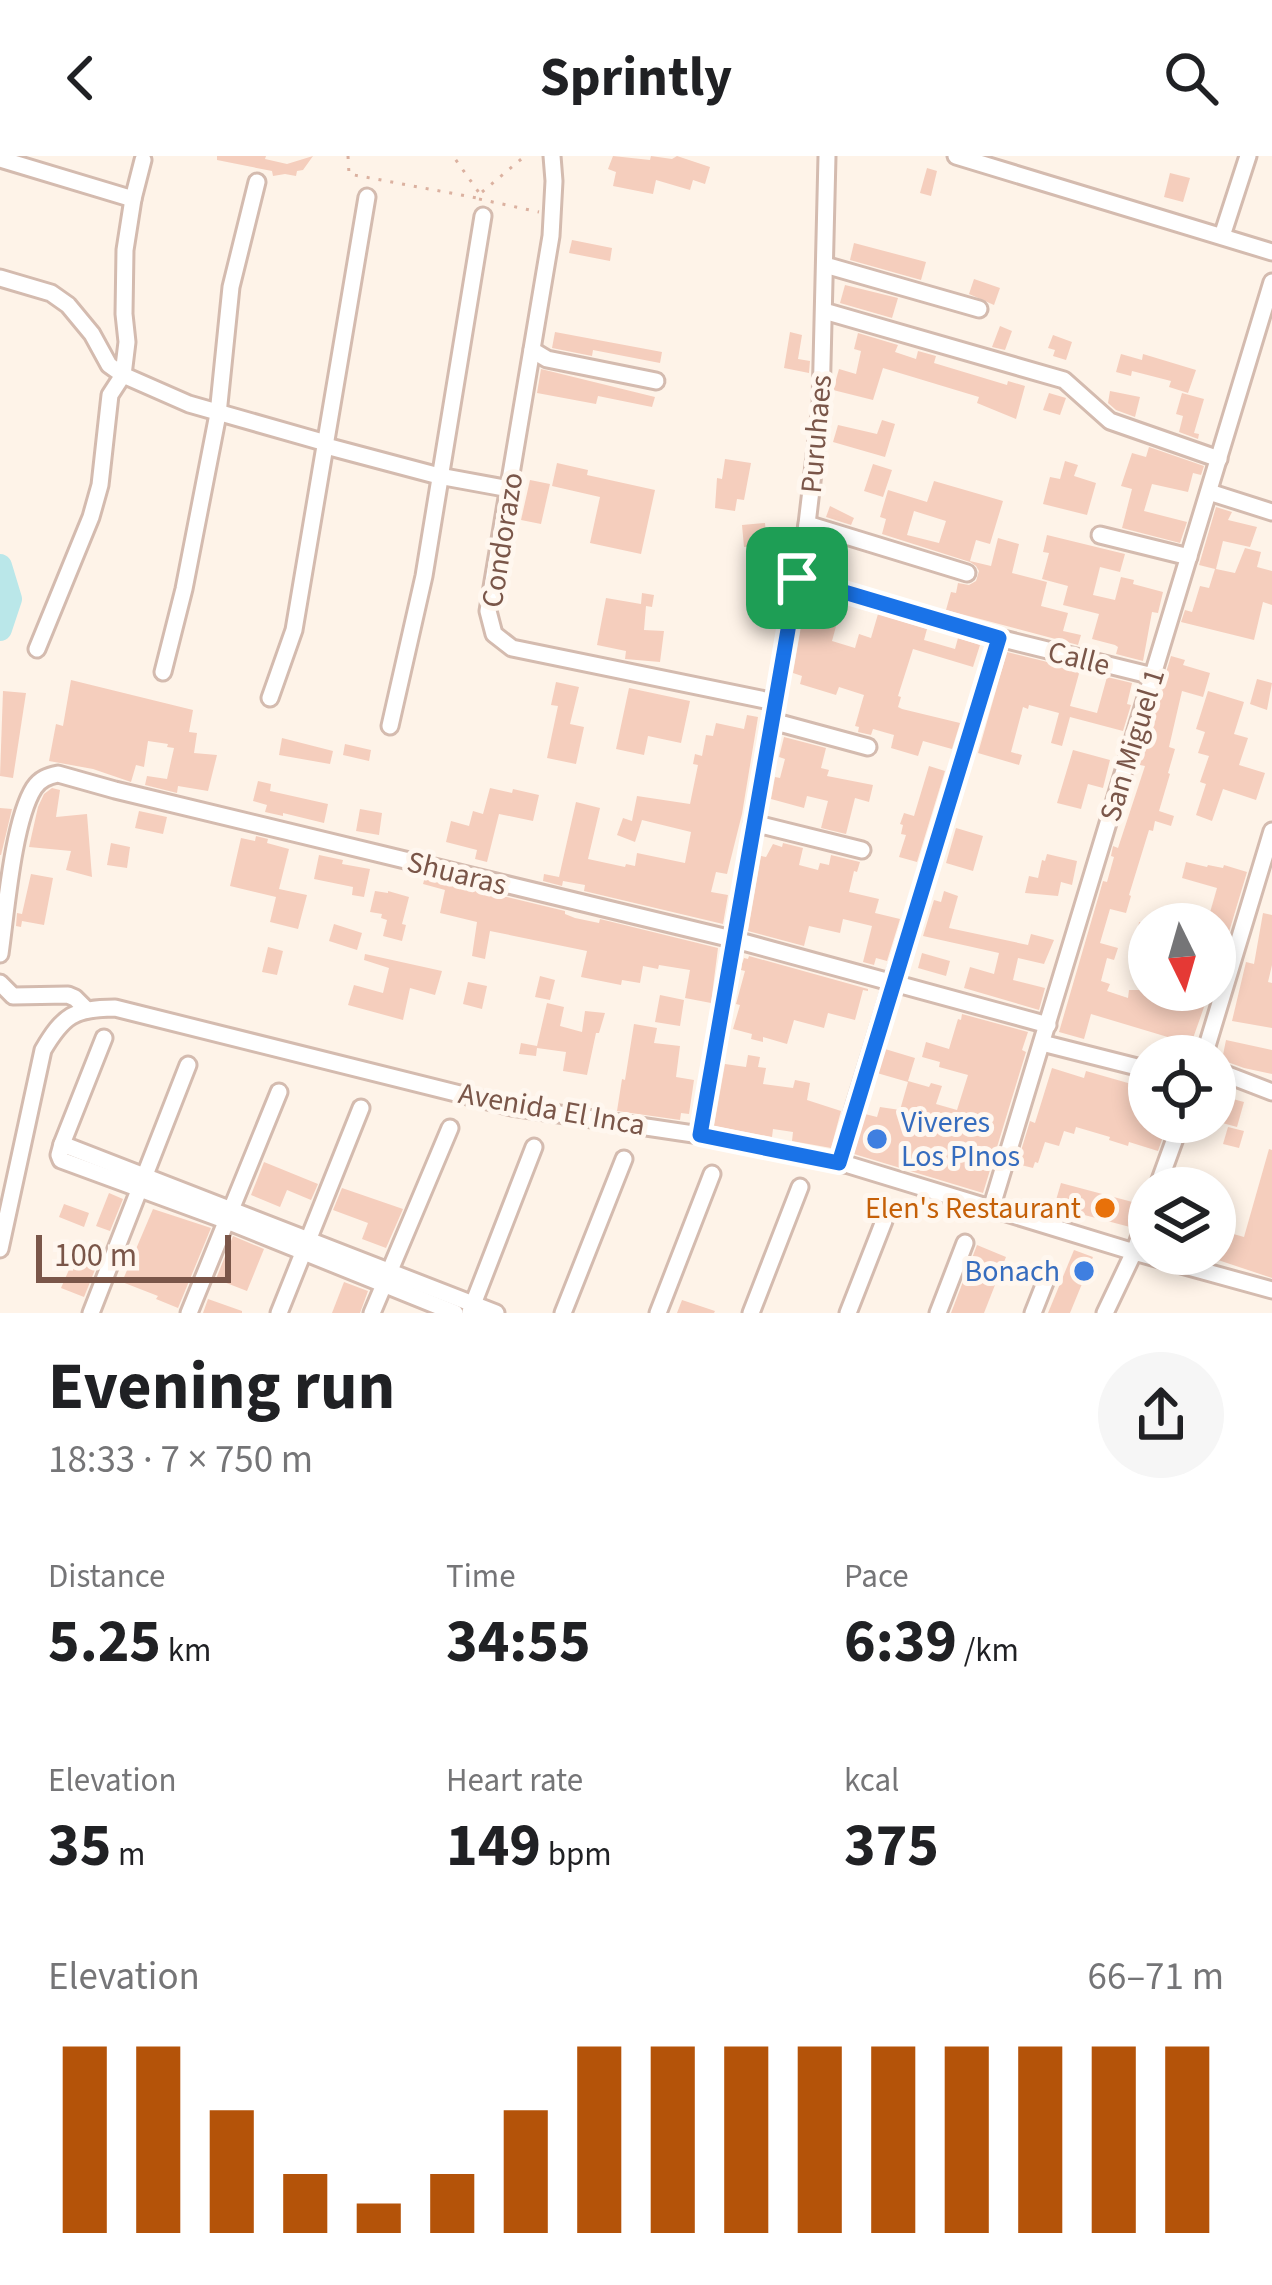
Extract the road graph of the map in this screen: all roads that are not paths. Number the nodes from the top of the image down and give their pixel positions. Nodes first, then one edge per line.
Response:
1 (552, 156) edge
2 (827, 156) edge
3 (956, 156) edge
4 (1248, 156) edge
5 (0, 159) edge
6 (143, 160) dead end
7 (257, 182) dead end
8 (367, 197) dead end
9 (133, 199) junction
10 (483, 216) dead end
11 (1222, 236) junction
12 (1272, 252) edge
13 (825, 265) junction
14 (0, 278) edge
15 (1272, 282) edge
16 (980, 309) dead end
17 (824, 311) junction
18 (532, 350) junction
19 (123, 375) junction
20 (656, 381) dead end
21 (218, 414) junction
22 (326, 446) junction
23 (1219, 459) junction
24 (439, 476) junction
25 (510, 489) junction
26 (1209, 492) junction
27 (1272, 512) edge
28 (807, 524) junction
29 (1100, 536) dead end
30 (1189, 557) junction
31 (967, 573) dead end
32 (797, 578) junction
33 (999, 638) junction
34 (37, 650) dead end
35 (164, 672) dead end
36 (1153, 676) junction
37 (270, 698) dead end
38 (775, 702) junction
39 (772, 721) junction
40 (390, 727) dead end
41 (868, 747) dead end
42 (753, 823) junction
43 (1272, 830) edge
44 (9, 842) edge
45 (862, 850) dead end
46 (732, 939) junction
47 (0, 953) edge
48 (893, 982) junction
49 (0, 983) edge
50 (87, 1010) junction
51 (1048, 1025) junction
52 (1210, 1035) edge
53 (104, 1038) dead end
54 (1042, 1043) junction
55 (188, 1065) dead end
56 (1128, 1065) edge
57 (1236, 1078) edge
58 (280, 1092) dead end
59 (1272, 1093) edge
60 (362, 1108) dead end
61 (450, 1128) dead end
62 (700, 1135) junction
63 (534, 1147) dead end
64 (624, 1160) dead end
65 (839, 1163) junction
66 (712, 1174) dead end
67 (143, 1183) junction
68 (800, 1187) dead end
69 (992, 1209) junction
70 (229, 1215) junction
71 (884, 1221) dead end
72 (965, 1243) dead end
73 (306, 1246) junction
74 (0, 1249) edge
75 (1128, 1250) edge
76 (1128, 1265) edge
77 (1048, 1275) dead end
78 (1218, 1275) edge
79 (386, 1278) junction
80 (1272, 1290) edge
81 (471, 1308) edge
82 (91, 1313) edge
83 (189, 1313) edge
84 (279, 1313) edge
85 (372, 1313) edge
86 (455, 1313) edge
87 (496, 1313) edge
88 (563, 1313) edge
89 (658, 1313) edge
90 (751, 1313) edge
91 (848, 1313) edge
92 (938, 1313) edge
93 (1033, 1313) edge
94 (1106, 1313) edge

1 - 18 street, Condorazo
2 - 13 street, Puruhaes
3 - 11 street
4 - 11 street
5 - 9 street
6 - 9 street
7 - 21 street
8 - 22 street
9 - 19 street
10 - 24 street
11 - 12 street
13 - 16 street
13 - 17 street, Puruhaes
14 - 19 street
15 - 23 street, San Miguel 1
17 - 23 street
17 - 28 street, Puruhaes
18 - 20 street
18 - 25 street, Condorazo
19 - 21 street
19 - 34 street
21 - 22 street
21 - 35 street
22 - 24 street
22 - 37 street
23 - 26 street, San Miguel 1
24 - 25 street
24 - 40 street
25 - 38 street, Condorazo
26 - 27 street
26 - 30 street, San Miguel 1
28 - 31 street
28 - 32 street, Puruhaes
29 - 30 street
30 - 36 street, San Miguel 1
32 - 33 street, Calle
32 - 38 street, Puruhaes
33 - 36 street, Calle
33 - 48 street
36 - 51 street, San Miguel 1
38 - 39 street, Puruhaes
39 - 41 street
39 - 42 street, Puruhaes
42 - 45 street
42 - 46 street, Puruhaes
43 - 52 street
44 - 46 street, Shuaras
44 - 47 street, Shuaras
46 - 48 street, Shuaras
46 - 62 street, Puruhaes
48 - 51 street, Shuaras
48 - 65 street
49 - 50 street, Avenida El Inca
50 - 62 street, Avenida El Inca
50 - 74 street
51 - 54 street, San Miguel 1
53 - 67 street
54 - 56 street
54 - 69 street, San Miguel 1
55 - 67 street
57 - 59 street
58 - 70 street
60 - 73 street
61 - 79 street
62 - 65 street, Avenida El Inca
63 - 81 street
64 - 88 street
65 - 69 street, Avenida El Inca
66 - 89 street
67 - 70 street
67 - 82 street
68 - 90 street
69 - 75 street, Avenida El Inca
70 - 73 street
70 - 83 street
71 - 91 street
72 - 92 street
73 - 79 street
73 - 84 street
76 - 94 street
77 - 93 street
78 - 80 street, Avenida El Inca
79 - 81 street
79 - 85 street
79 - 86 street
81 - 87 street

